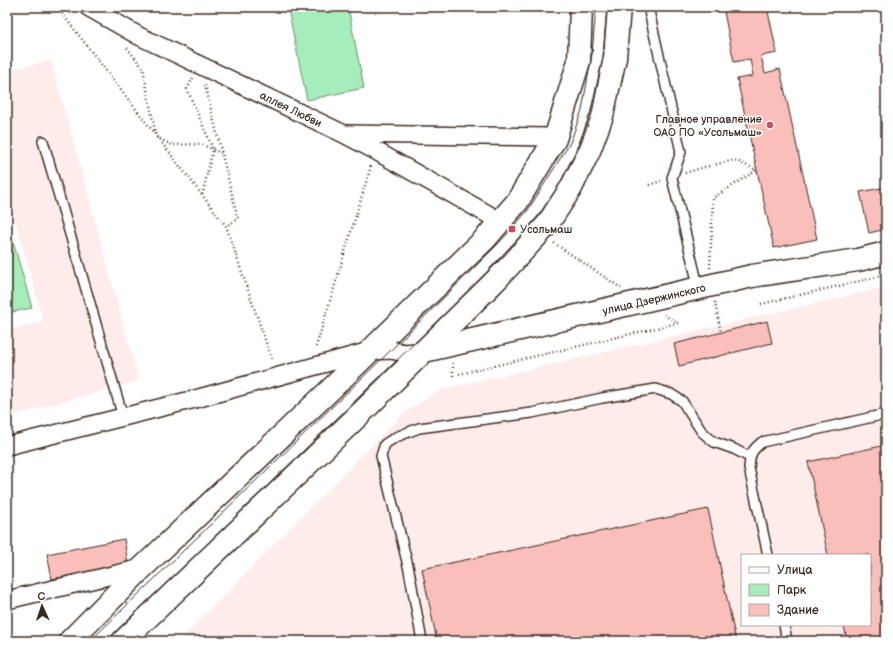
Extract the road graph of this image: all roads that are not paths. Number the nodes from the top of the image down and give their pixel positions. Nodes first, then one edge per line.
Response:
1 (581, 7) edge
2 (619, 7) edge
3 (648, 7) edge
4 (84, 13) edge
5 (344, 134) junction
6 (547, 137) dead end
7 (43, 141) dead end
8 (491, 216) dead end
9 (886, 253) edge
10 (707, 286) junction
11 (370, 351) junction
12 (424, 351) junction
13 (886, 414) edge
14 (123, 416) junction
15 (7, 446) edge
16 (750, 457) junction
17 (768, 554) edge
18 (142, 568) junction
19 (7, 600) edge
20 (784, 626) edge
21 (70, 641) edge
22 (123, 641) edge
23 (422, 641) edge
24 (787, 641) edge

1 - 11 main road
2 - 12 main road
3 - 10 lane
4 - 5 street, аллея Любви
5 - 6 street
5 - 8 street, аллея Любви
7 - 14 lane
9 - 10 main road, улица Дзержинского
10 - 12 main road, улица Дзержинского
11 - 12 street
11 - 14 street
11 - 18 main road
12 - 22 main road
13 - 16 lane
14 - 15 street
16 - 17 lane
16 - 23 lane
18 - 19 street
18 - 21 main road
20 - 24 lane

